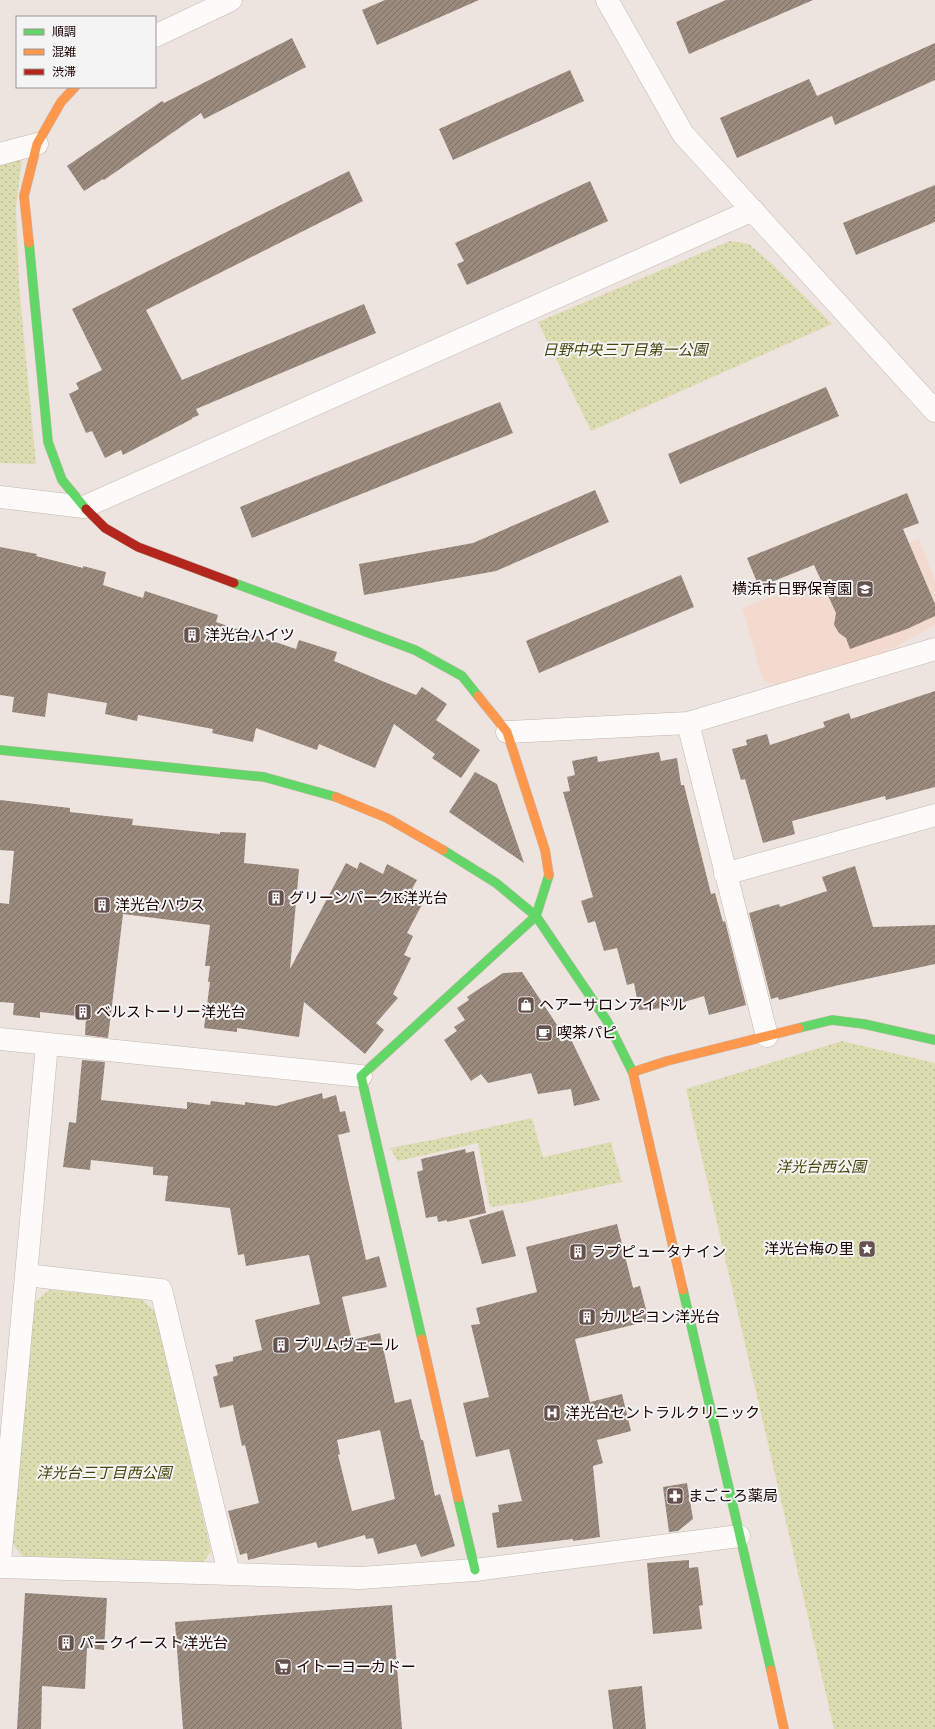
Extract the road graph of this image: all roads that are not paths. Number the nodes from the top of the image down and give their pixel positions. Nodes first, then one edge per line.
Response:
1 (231, 0) edge
2 (607, 0) edge
3 (156, 36) edge
4 (74, 88) edge
5 (37, 144) junction
6 (0, 154) edge
7 (753, 210) junction
8 (935, 411) edge
9 (0, 497) edge
10 (84, 507) junction
11 (935, 649) edge
12 (688, 723) junction
13 (507, 732) junction
14 (0, 750) edge
15 (935, 815) edge
16 (725, 874) junction
17 (536, 916) junction
18 (768, 1036) junction
19 (0, 1039) edge
20 (935, 1040) edge
21 (47, 1044) junction
22 (633, 1072) junction
23 (361, 1076) junction
24 (26, 1275) junction
25 (739, 1536) junction
26 (0, 1562) edge
27 (0, 1567) edge
28 (475, 1570) junction
29 (229, 1573) junction
30 (784, 1729) edge

1 - 3 street
2 - 7 street
4 - 5 street
5 - 6 street
5 - 10 street
7 - 8 street
7 - 10 street
9 - 10 street
10 - 13 street
11 - 12 street
12 - 13 street
12 - 16 street
13 - 17 street
14 - 17 street
15 - 16 street
16 - 18 street
17 - 22 street
17 - 23 street
18 - 20 street
18 - 22 street
19 - 21 street
21 - 23 street
21 - 24 street
22 - 25 street
23 - 28 street
24 - 26 street
24 - 29 street
25 - 28 street
25 - 30 street
27 - 29 street
28 - 29 street

